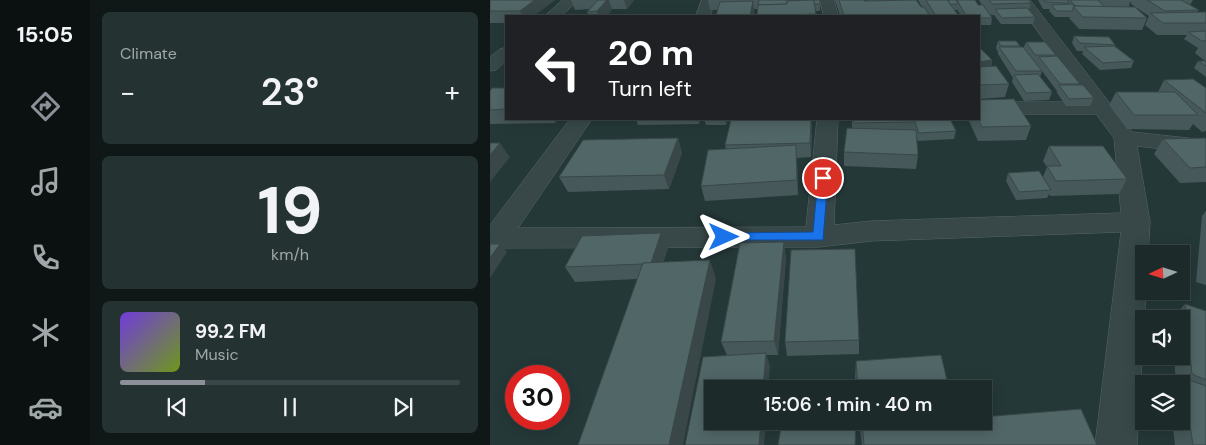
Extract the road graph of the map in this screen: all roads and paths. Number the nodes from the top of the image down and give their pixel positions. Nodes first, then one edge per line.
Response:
1 (572, 0) edge
2 (709, 0) edge
3 (827, 0) edge
4 (1024, 0) edge
5 (553, 15) edge
6 (703, 15) edge
7 (831, 15) edge
8 (505, 54) edge
9 (490, 66) edge
10 (980, 108) edge
11 (1102, 108) junction
12 (580, 120) edge
13 (827, 120) edge
14 (1125, 138) junction
15 (1206, 147) edge
16 (1136, 222) junction
17 (819, 237) junction
18 (493, 238) edge
19 (1116, 445) edge

1 - 5 street
2 - 6 street
3 - 7 street
4 - 11 street
8 - 9 street
10 - 11 street
11 - 14 street
12 - 18 street
13 - 17 street
14 - 15 street
14 - 16 street
16 - 17 street
16 - 19 street
17 - 18 street

